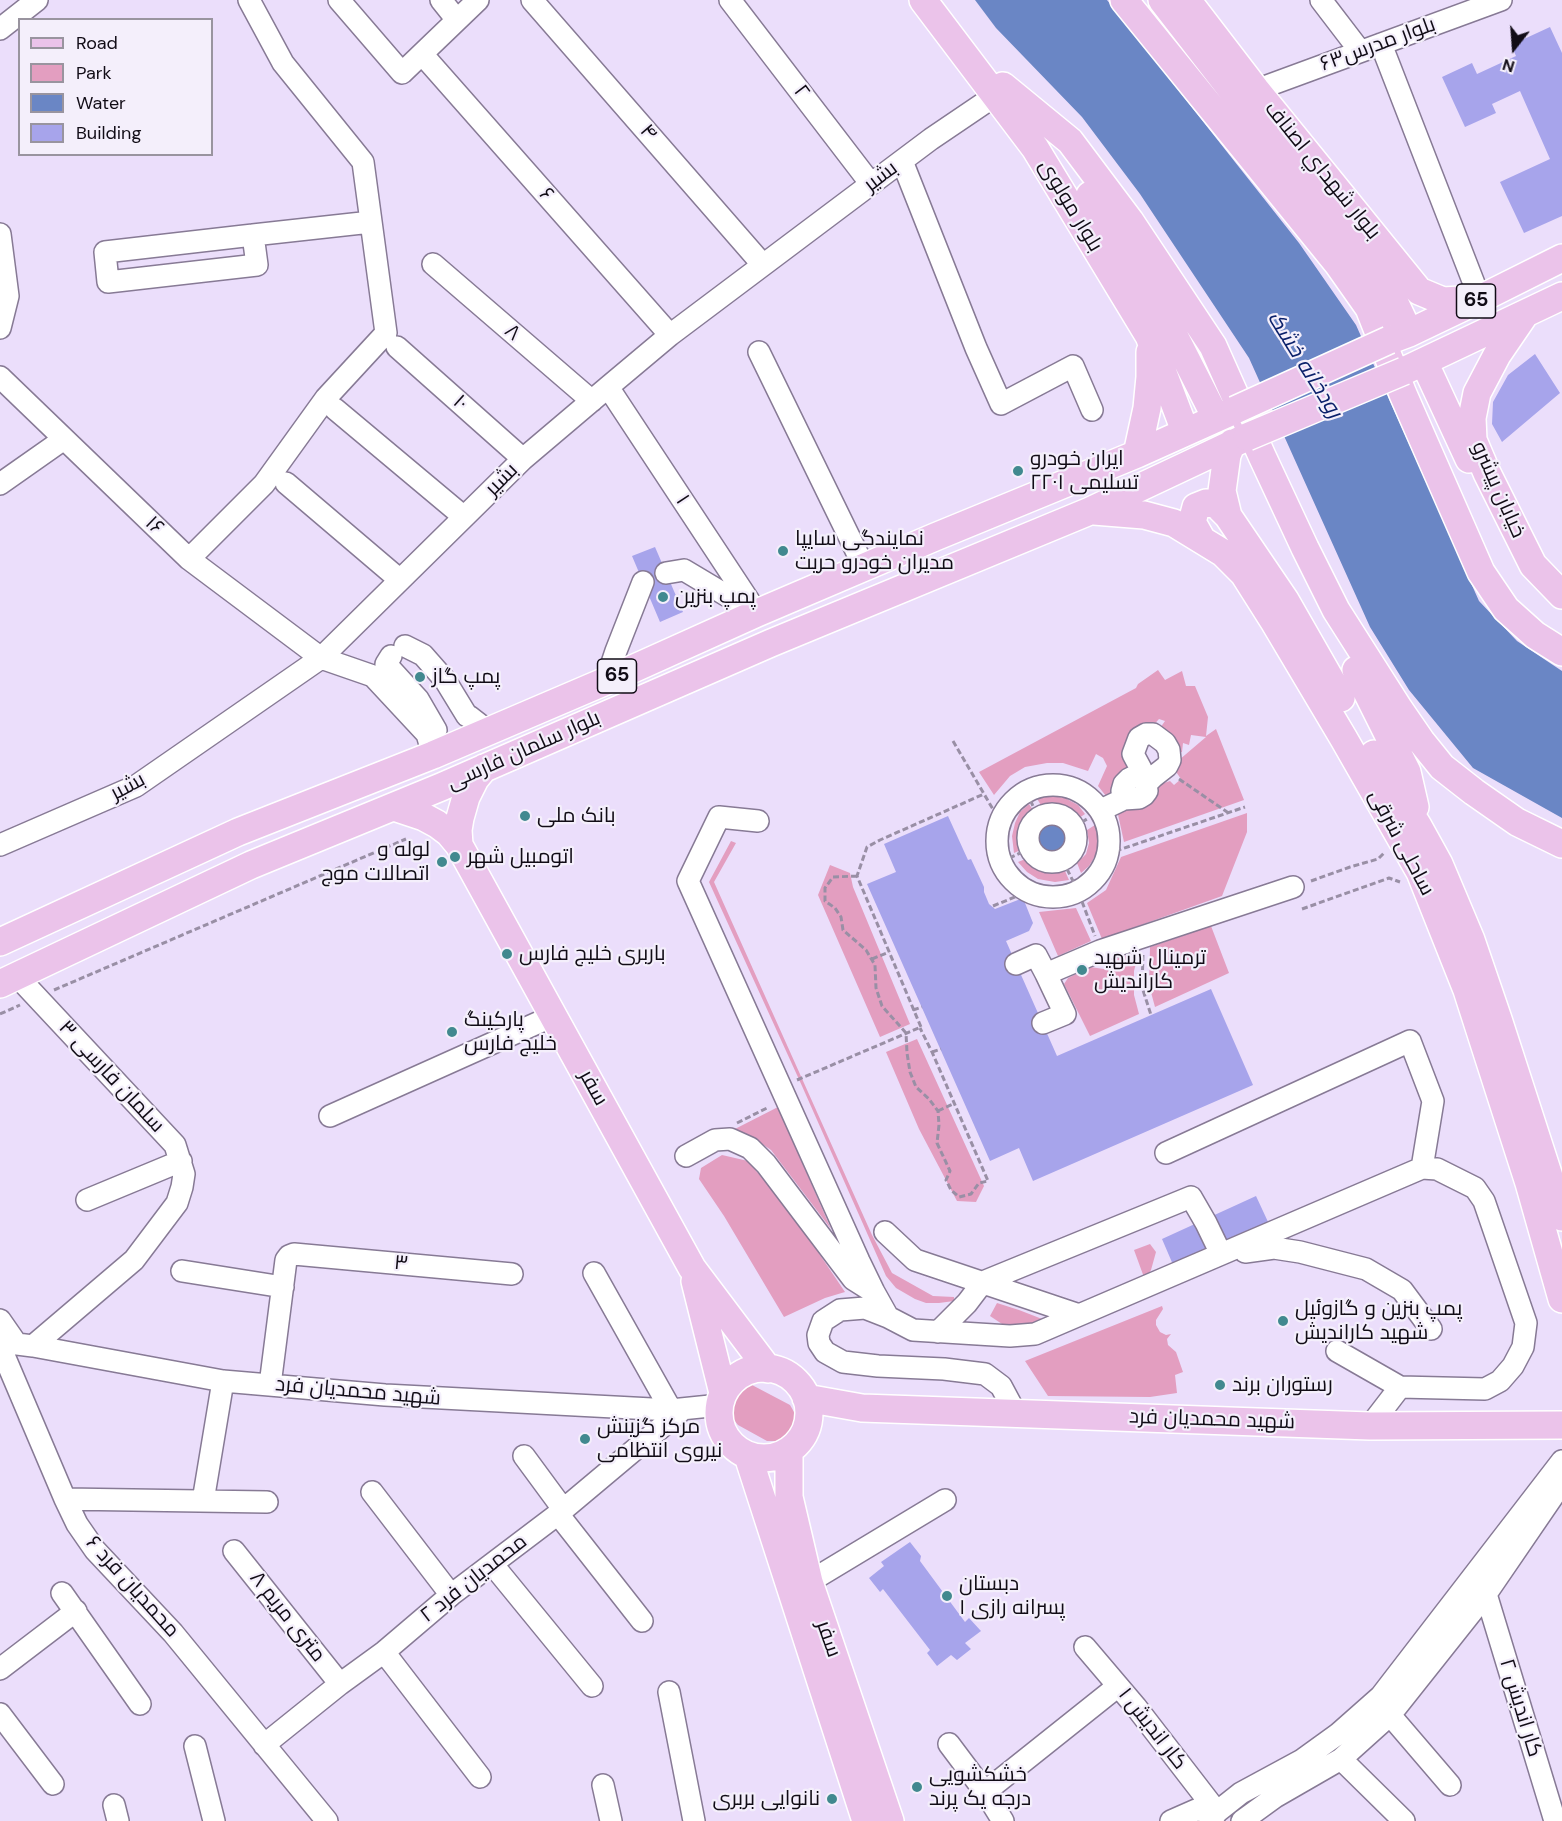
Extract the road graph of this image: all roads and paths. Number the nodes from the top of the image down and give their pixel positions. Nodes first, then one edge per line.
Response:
1 (37, 0) edge
2 (249, 0) edge
3 (339, 0) edge
4 (441, 0) edge
5 (478, 0) edge
6 (532, 0) edge
7 (730, 0) edge
8 (923, 0) edge
9 (938, 0) edge
10 (1124, 0) edge
11 (1162, 0) edge
12 (1187, 0) edge
13 (1321, 0) edge
14 (1501, 0) edge
15 (1467, 5) edge
16 (457, 20) junction
17 (0, 29) edge
18 (1381, 44) junction
19 (1360, 51) junction
20 (422, 54) junction
21 (1000, 91) junction
22 (1247, 94) junction
23 (902, 161) junction
24 (871, 184) junction
25 (371, 222) junction
26 (0, 234) edge
27 (253, 235) junction
28 (1562, 258) edge
29 (433, 264) dead end
30 (764, 265) junction
31 (1562, 296) edge
32 (1480, 299) junction
33 (1525, 314) junction
34 (0, 328) edge
35 (670, 335) junction
36 (1149, 336) junction
37 (1399, 337) junction
38 (397, 346) dead end
39 (759, 352) dead end
40 (1414, 367) junction
41 (608, 387) junction
42 (5, 390) edge
43 (592, 401) junction
44 (335, 409) dead end
45 (1092, 410) dead end
46 (1219, 410) junction
47 (1182, 422) junction
48 (64, 439) junction
49 (1240, 440) junction
50 (1137, 454) junction
51 (523, 459) junction
52 (286, 483) dead end
53 (0, 484) edge
54 (1090, 511) junction
55 (1227, 516) junction
56 (464, 517) junction
57 (1201, 538) junction
58 (189, 560) junction
59 (864, 567) junction
60 (666, 573) dead end
61 (400, 580) junction
62 (643, 582) dead end
63 (1562, 595) edge
64 (1562, 604) edge
65 (1336, 610) junction
66 (757, 613) junction
67 (1562, 652) edge
68 (321, 658) junction
69 (606, 681) junction
70 (488, 731) junction
71 (953, 741) dead end
72 (434, 742) junction
73 (484, 768) junction
74 (1164, 768) junction
75 (1027, 792) junction
76 (984, 794) junction
77 (1124, 799) junction
78 (394, 807) junction
79 (1245, 807) dead end
80 (1101, 810) junction
81 (1230, 814) junction
82 (1038, 818) junction
83 (758, 821) dead end
84 (1001, 823) junction
85 (1412, 835) junction
86 (406, 839) dead end
87 (1562, 844) edge
88 (0, 845) edge
89 (459, 845) junction
90 (1029, 849) junction
91 (1107, 854) junction
92 (1064, 861) junction
93 (1001, 862) junction
94 (1420, 872) junction
95 (857, 876) junction
96 (1293, 887) joint
97 (1078, 891) junction
98 (1027, 892) junction
99 (993, 906) dead end
100 (1302, 909) dead end
101 (1147, 936) junction
102 (0, 942) edge
103 (1100, 951) junction
104 (889, 952) junction
105 (872, 960) junction
106 (1017, 964) dead end
107 (1046, 974) junction
108 (9, 980) edge
109 (37, 998) junction
110 (922, 1007) dead end
111 (913, 1010) junction
112 (0, 1014) edge
113 (1150, 1015) dead end
114 (553, 1016) junction
115 (1043, 1023) dead end
116 (920, 1028) junction
117 (906, 1033) junction
118 (940, 1049) dead end
119 (932, 1052) junction
120 (781, 1086) junction
121 (954, 1104) junction
122 (938, 1111) junction
123 (330, 1116) dead end
124 (715, 1140) junction
125 (1166, 1153) dead end
126 (686, 1156) dead end
127 (181, 1161) junction
128 (1422, 1168) junction
129 (87, 1200) dead end
130 (1562, 1217) edge
131 (885, 1232) dead end
132 (1221, 1254) junction
133 (692, 1268) junction
134 (182, 1271) dead end
135 (594, 1273) dead end
136 (512, 1274) dead end
137 (983, 1282) junction
138 (283, 1287) junction
139 (874, 1292) junction
140 (1562, 1299) edge
141 (1079, 1315) junction
142 (888, 1317) junction
143 (0, 1320) edge
144 (1431, 1329) dead end
145 (938, 1332) junction
146 (12, 1345) edge
147 (1337, 1351) dead end
148 (768, 1369) junction
149 (223, 1381) junction
150 (270, 1385) junction
151 (1400, 1387) junction
152 (806, 1398) junction
153 (722, 1399) junction
154 (862, 1408) junction
155 (676, 1410) junction
156 (1016, 1413) junction
157 (1562, 1425) edge
158 (1370, 1426) junction
159 (807, 1427) junction
160 (789, 1451) junction
161 (524, 1456) dead end
162 (748, 1456) junction
163 (1562, 1461) edge
164 (1562, 1483) edge
165 (372, 1492) dead end
166 (65, 1499) junction
167 (945, 1500) dead end
168 (203, 1501) junction
169 (267, 1502) dead end
170 (561, 1511) junction
171 (234, 1551) dead end
172 (493, 1565) junction
173 (809, 1582) junction
174 (62, 1593) dead end
175 (1486, 1594) junction
176 (451, 1595) junction
177 (76, 1611) junction
178 (642, 1621) dead end
179 (1085, 1647) dead end
180 (384, 1652) junction
181 (0, 1669) edge
182 (340, 1684) junction
183 (592, 1686) dead end
184 (1118, 1686) junction
185 (669, 1692) dead end
186 (140, 1704) dead end
187 (0, 1714) edge
188 (1390, 1715) junction
189 (949, 1744) dead end
190 (264, 1745) junction
191 (195, 1746) dead end
192 (1341, 1758) junction
193 (480, 1777) dead end
194 (53, 1784) dead end
195 (603, 1785) dead end
196 (1450, 1785) dead end
197 (985, 1792) junction
198 (1214, 1816) edge
199 (214, 1821) edge
200 (327, 1821) edge
201 (610, 1821) edge
202 (694, 1821) edge
203 (866, 1821) edge
204 (890, 1821) edge
205 (1003, 1821) edge
206 (1171, 1821) edge
207 (1242, 1821) edge
208 (1404, 1821) edge
209 (1555, 1821) edge

1 - 17 street
2 - 25 street
3 - 20 street
4 - 16 street
5 - 16 street
6 - 30 street, ۴
7 - 24 street, ۲
8 - 21 main road, بلوار مولوی
9 - 21 main road, بلوار مولوی
10 - 67 main road
11 - 22 main road, بلوار شهداي اصناف
12 - 22 main road, بلوار شهداي اصناف
13 - 19 street
14 - 15 street, بلوار مدرس۶۳
15 - 18 street, بلوار مدرس۶۳
16 - 20 street
18 - 19 street, بلوار مدرس۶۳
18 - 32 street
19 - 22 street, بلوار مدرس۶۳
20 - 35 street, ۶
21 - 23 street, بشیر
21 - 36 main road, بلوار مولوی
21 - 46 main road, بلوار مولوی
21 - 65 main road
22 - 32 main road, بلوار شهداي اصناف
22 - 37 main road, بلوار شهداي اصناف
23 - 24 street, بشیر
23 - 45 street
24 - 30 street, بشیر
25 - 27 street
25 - 58 street
26 - 34 street
27 - 27 street
28 - 32 main road, 65
29 - 43 street, ۸
30 - 35 street, بشیر
31 - 33 main road, 65
32 - 37 main road, 65
33 - 40 main road, 65
33 - 63 main road, خیابان پیشرو
35 - 41 street, بشیر
36 - 47 main road, بلوار مولوی
36 - 50 main road
37 - 46 main road, 65, bridge
38 - 51 street, ۱۰
39 - 59 street
40 - 49 main road, 65, bridge
40 - 64 main road, خیابان پیشرو
41 - 43 street, بشیر
41 - 66 street, ۱
42 - 48 street, ۱۶
43 - 51 street, بشیر
44 - 56 street
46 - 47 main road, بلوار سلمان فارسی / 65
47 - 50 main road, بلوار سلمان فارسی / 65
48 - 53 street
48 - 58 street, ۱۶
49 - 54 main road, بلوار سلمان فارسی / 65
49 - 55 main road, ساحلی شرقی
50 - 59 main road, بلوار سلمان فارسی / 65
51 - 56 street, بشیر
52 - 61 street
54 - 57 main road, ساحلی شرقی
54 - 73 main road, بلوار سلمان فارسی / 65
55 - 57 main road
55 - 85 main road, ساحلی شرقی
56 - 61 street, بشیر
57 - 85 main road, ساحلی شرقی
58 - 68 street, ۱۶
59 - 66 main road, بلوار سلمان فارسی / 65
60 - 66 street
61 - 68 street, بشیر
62 - 69 street
65 - 85 main road
65 - 87 main road
66 - 69 main road, بلوار سلمان فارسی / 65
68 - 72 street, ۱۶
68 - 88 street, بشیر
69 - 70 main road, بلوار سلمان فارسی / 65
70 - 72 main road, بلوار سلمان فارسی / 65
70 - 72 street
71 - 76 path
72 - 102 main road, بلوار سلمان فارسی / 65
73 - 78 main road, بلوار سلمان فارسی / 65
73 - 89 main road
74 - 77 street
74 - 77 street
74 - 81 path
75 - 80 street
75 - 82 path
75 - 84 street
76 - 84 path
76 - 95 path
77 - 80 street
78 - 89 main road, سفر
78 - 108 main road, بلوار سلمان فارسی / 65
79 - 81 path
80 - 91 street
81 - 91 path
82 - 90 street
82 - 92 street
83 - 120 street
84 - 93 street
85 - 94 main road, ساحلی شرقی
85 - 96 path
85 - 130 main road, ساحلی شرقی
86 - 109 path
89 - 114 main road, سفر
90 - 92 street
90 - 93 path
91 - 97 street
92 - 97 path
93 - 98 street
94 - 100 path
94 - 140 main road, ساحلی شرقی
95 - 104 path
95 - 105 path
96 - 101 street
97 - 98 street
97 - 103 path
98 - 99 path
101 - 103 street
101 - 113 path
103 - 107 street
104 - 105 path
104 - 111 path
105 - 117 path
106 - 107 street
107 - 115 street
108 - 109 street, ۳ سلمان فارسی
109 - 112 path
109 - 127 street, ۳ سلمان فارسی
110 - 111 path
111 - 116 path
114 - 123 street
114 - 133 main road, سفر
116 - 117 path
116 - 119 path
117 - 120 path
117 - 122 path
118 - 119 path
119 - 121 path
120 - 124 path
120 - 139 street
121 - 122 path
121 - 122 path
124 - 126 street
124 - 139 street
125 - 128 street
127 - 129 street
127 - 146 street, ۳ سلمان فارسی
128 - 132 street
128 - 151 street
131 - 137 street
132 - 137 street
132 - 141 street
132 - 144 street
133 - 148 main road, سفر
133 - 153 main road, سفر
134 - 138 street
135 - 155 street
136 - 138 street, ۳
137 - 141 street
137 - 145 street
138 - 150 street
139 - 142 street
141 - 145 street
142 - 145 street
142 - 156 street
143 - 146 street, ۶ محمدیان فرد
146 - 149 street, شهید محمدیان فرد
146 - 166 street, ۶ محمدیان فرد
147 - 151 street
148 - 152 main road
148 - 153 main road
149 - 150 street, شهید محمدیان فرد
149 - 168 street
150 - 155 street, شهید محمدیان فرد
151 - 158 street
152 - 154 main road
152 - 159 main road
153 - 155 street, شهید محمدیان فرد
153 - 162 main road
154 - 156 main road, شهید محمدیان فرد
154 - 159 main road
155 - 170 street, ۲ محمدیان فرد
156 - 158 main road, شهید محمدیان فرد
157 - 158 main road, شهید محمدیان فرد
159 - 160 main road
160 - 162 main road
160 - 173 main road, سفر
161 - 170 street
162 - 203 main road, سفر
163 - 198 street
164 - 175 street
165 - 176 street
166 - 168 street
166 - 190 street, ۶ محمدیان فرد
167 - 173 street
168 - 169 street
170 - 172 street, ۲ محمدیان فرد
170 - 178 street
171 - 182 street, ۸ متری مریم
172 - 176 street, ۲ محمدیان فرد
172 - 183 street
173 - 204 main road, سفر
174 - 177 street
175 - 188 street
175 - 209 street, ۲ کار اندیش
176 - 180 street, ۲ محمدیان فرد
177 - 181 street
177 - 186 street
179 - 184 street, ۱ کار اندیش
180 - 182 street, ۲ محمدیان فرد
180 - 193 street
182 - 190 street, ۲ محمدیان فرد
184 - 197 street
184 - 198 street, ۱ کار اندیش
185 - 202 street
187 - 194 street
188 - 192 street
188 - 196 street
189 - 197 street
190 - 200 street, ۶ محمدیان فرد
191 - 199 street
192 - 207 street
192 - 208 street
195 - 201 street
197 - 205 street
198 - 206 street

